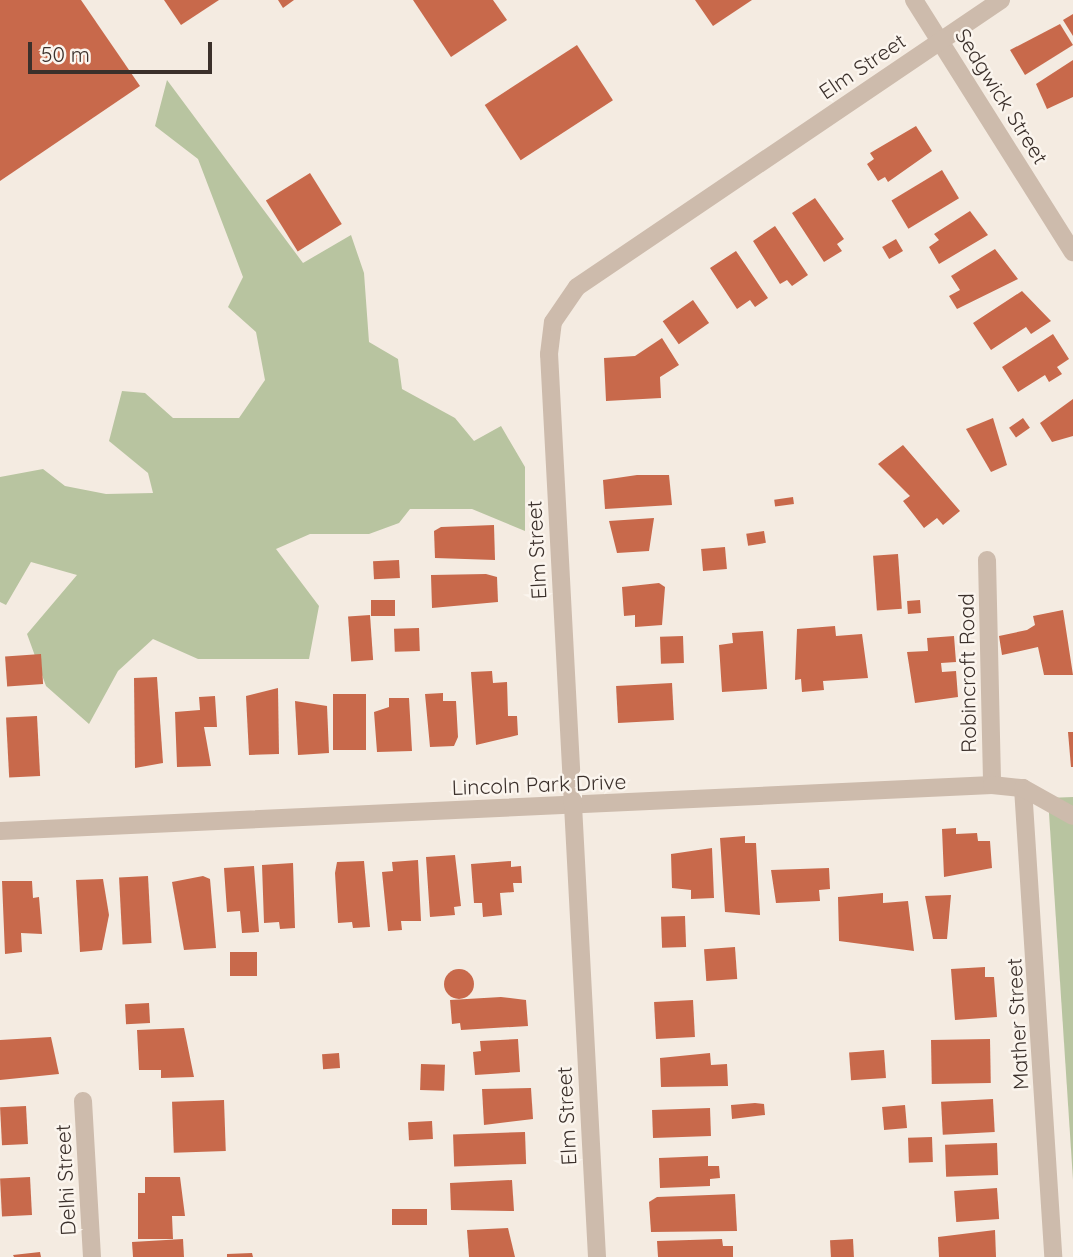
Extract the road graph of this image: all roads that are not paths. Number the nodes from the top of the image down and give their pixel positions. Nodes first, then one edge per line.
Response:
1 (914, 0) edge
2 (1001, 0) edge
3 (941, 40) junction
4 (1073, 251) edge
5 (987, 561) dead end
6 (992, 785) junction
7 (1023, 788) junction
8 (571, 806) junction
9 (1073, 816) edge
10 (0, 831) edge
11 (83, 1101) dead end
12 (92, 1257) edge
13 (597, 1257) edge
14 (1053, 1257) edge

1 - 3 street, Sedgwick Street
2 - 3 street, Elm Street
3 - 4 street, Sedgwick Street
3 - 8 street, Elm Street
5 - 6 street, Robincroft Road
6 - 7 street, Lincoln Park Drive
6 - 8 street, Lincoln Park Drive
7 - 9 street, Lincoln Park Drive
7 - 14 street, Mather Street
8 - 10 street, Lincoln Park Drive
8 - 13 street, Elm Street
11 - 12 street, Delhi Street

